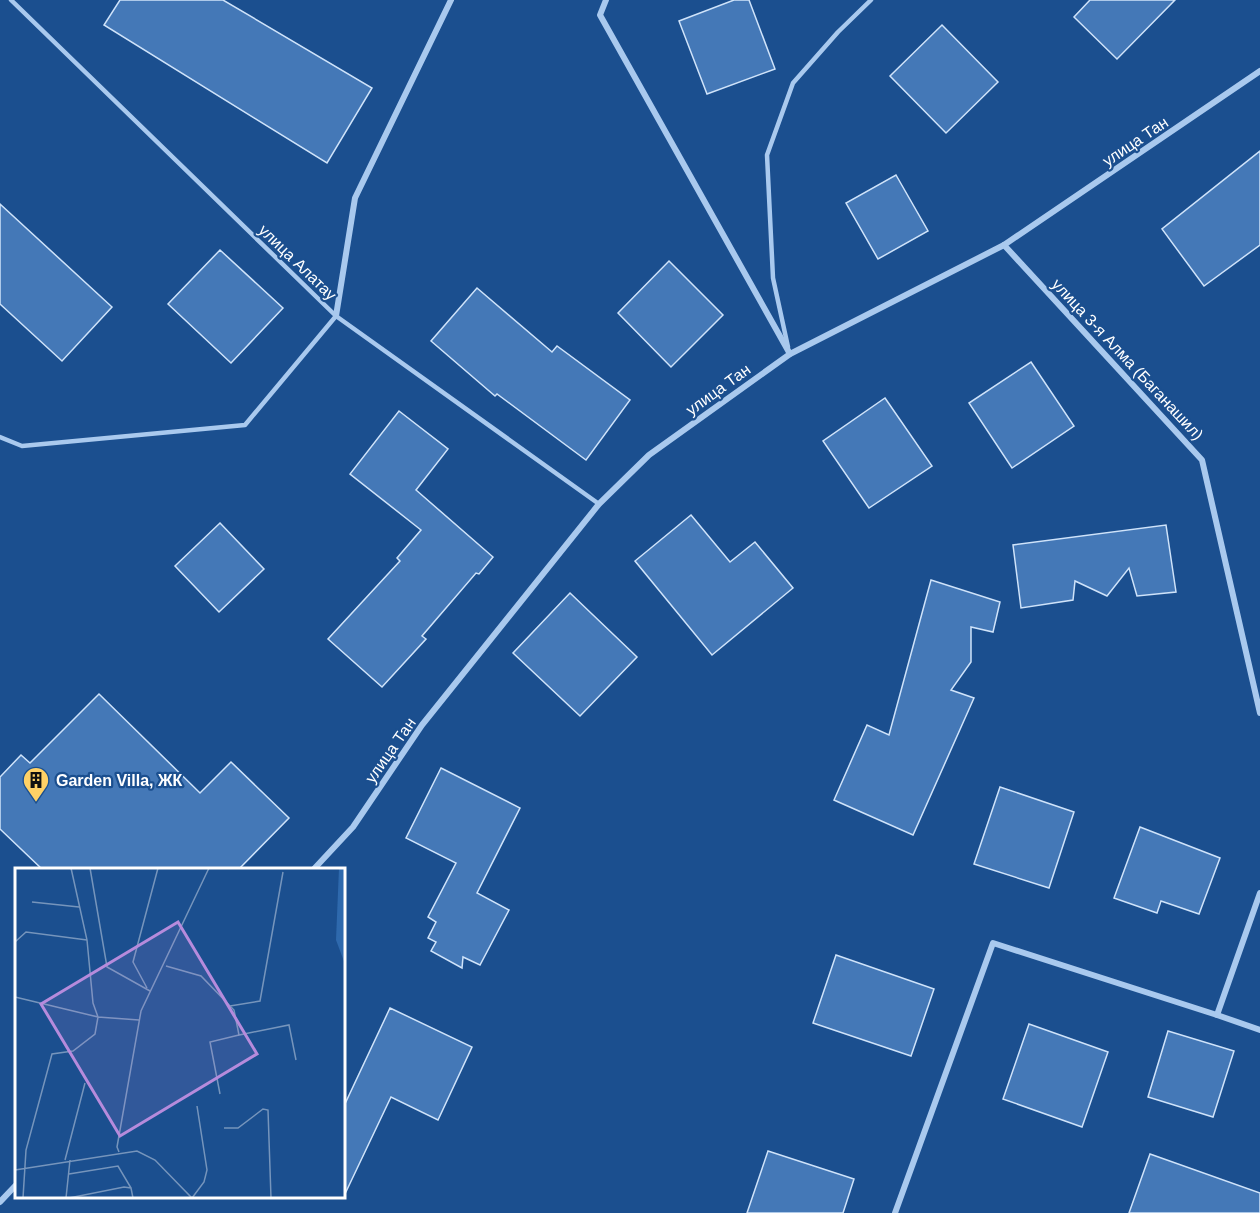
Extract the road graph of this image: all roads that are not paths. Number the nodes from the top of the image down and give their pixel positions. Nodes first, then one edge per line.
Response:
1 (11, 0) edge
2 (451, 0) edge
3 (606, 0) edge
4 (872, 0) edge
5 (1260, 71) edge
6 (1004, 245) junction
7 (336, 316) junction
8 (790, 354) junction
9 (0, 436) edge
10 (599, 504) junction
11 (1260, 713) edge
12 (315, 868) edge
13 (1260, 893) edge
14 (1217, 1015) junction
15 (1260, 1030) edge
16 (15, 1186) edge
17 (0, 1202) edge
18 (895, 1213) edge

1 - 7 lane, улица Алатау
2 - 7 street
3 - 8 street
4 - 8 lane
5 - 6 street, улица Тан
6 - 8 street, улица Тан
6 - 11 street, улица 3-я Алма (Баганашил)
7 - 9 lane
7 - 10 lane, улица Алатау
8 - 10 street, улица Тан
10 - 12 street, улица Тан
13 - 14 street
14 - 15 street
14 - 18 street
16 - 17 street

